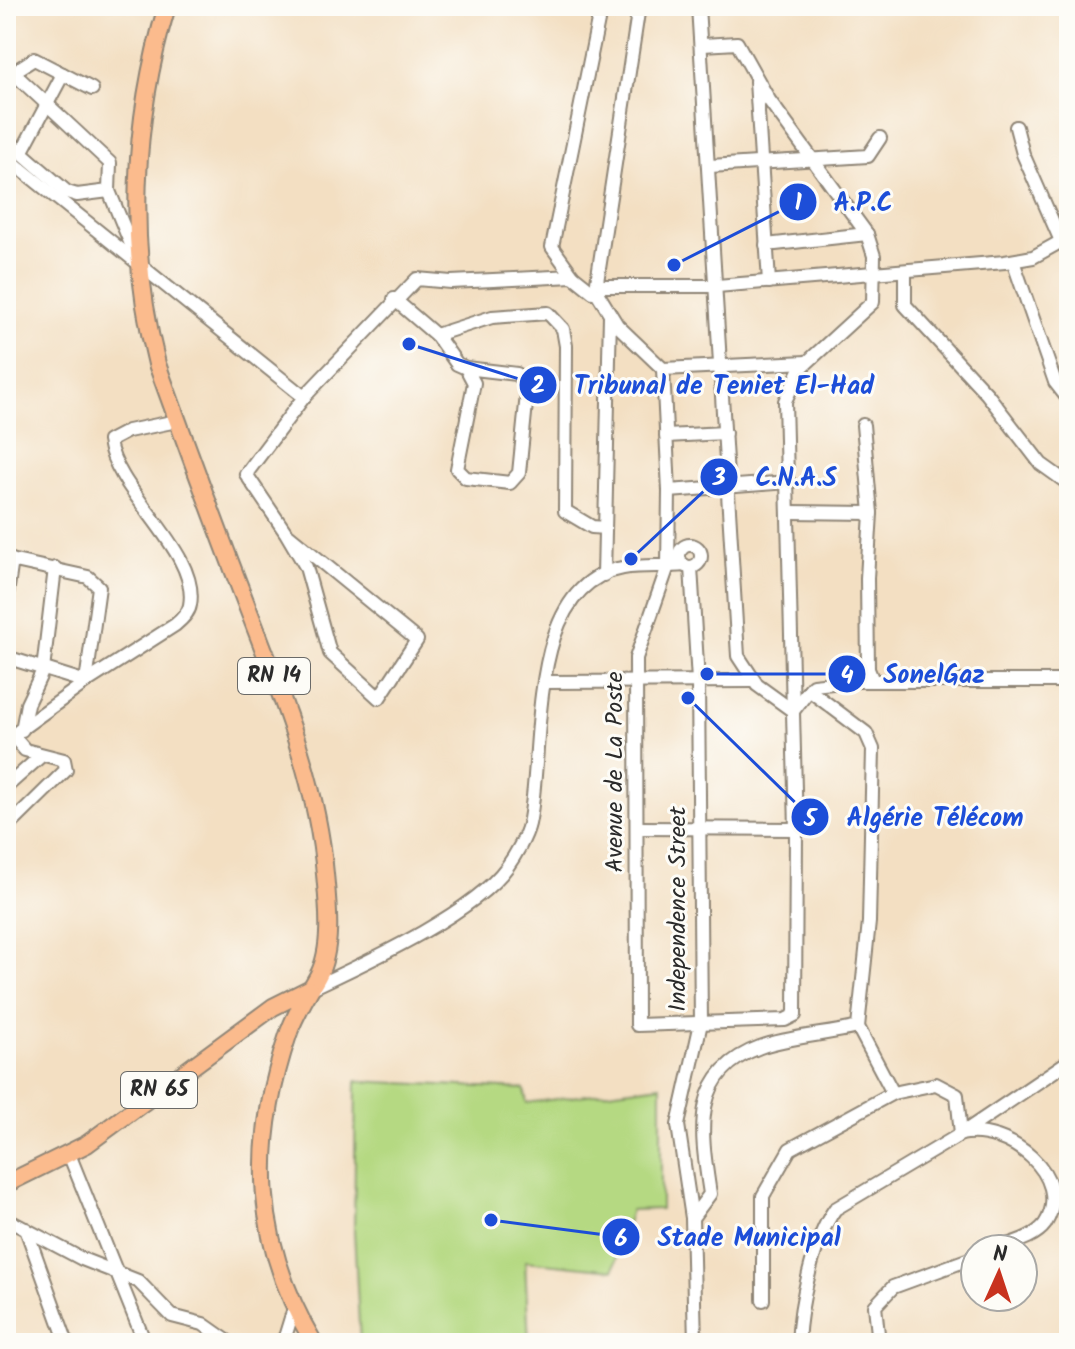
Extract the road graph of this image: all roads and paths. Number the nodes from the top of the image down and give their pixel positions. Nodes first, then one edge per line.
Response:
1 (167, 6) edge
2 (601, 6) edge
3 (639, 6) edge
4 (698, 6) edge
5 (703, 45) junction
6 (9, 69) edge
7 (63, 74) junction
8 (756, 76) junction
9 (92, 89) dead end
10 (49, 105) junction
11 (1016, 127) dead end
12 (880, 138) dead end
13 (6, 139) edge
14 (21, 153) junction
15 (6, 157) edge
16 (813, 160) junction
17 (762, 162) junction
18 (710, 166) junction
19 (109, 191) junction
20 (867, 234) junction
21 (1065, 239) edge
22 (766, 245) junction
23 (137, 259) junction
24 (1013, 261) junction
25 (905, 271) junction
26 (873, 274) junction
27 (573, 276) junction
28 (769, 282) junction
29 (717, 286) junction
30 (598, 288) junction
31 (394, 299) junction
32 (610, 313) junction
33 (436, 335) junction
34 (807, 362) junction
35 (720, 366) junction
36 (466, 368) junction
37 (663, 369) junction
38 (304, 397) junction
39 (1069, 400) edge
40 (177, 421) junction
41 (863, 425) dead end
42 (725, 433) junction
43 (666, 436) junction
44 (789, 482) junction
45 (1069, 484) edge
46 (728, 486) junction
47 (669, 491) junction
48 (790, 512) junction
49 (871, 513) junction
50 (605, 528) junction
51 (286, 533) junction
52 (701, 556) junction
53 (729, 556) junction
54 (9, 559) edge
55 (668, 566) junction
56 (687, 566) junction
57 (55, 568) junction
58 (604, 575) junction
59 (6, 601) edge
60 (6, 657) edge
61 (43, 670) junction
62 (636, 681) junction
63 (698, 681) junction
64 (754, 681) junction
65 (873, 681) junction
66 (1069, 681) edge
67 (86, 682) junction
68 (545, 682) junction
69 (809, 690) junction
70 (793, 711) junction
71 (14, 735) edge
72 (42, 755) junction
73 (6, 787) edge
74 (637, 828) junction
75 (700, 828) junction
76 (6, 829) edge
77 (796, 829) junction
78 (309, 989) junction
79 (701, 1023) junction
80 (858, 1027) junction
81 (1069, 1061) edge
82 (893, 1093) junction
83 (961, 1134) junction
84 (69, 1154) junction
85 (6, 1184) edge
86 (692, 1218) junction
87 (6, 1219) edge
88 (26, 1229) junction
89 (1032, 1233) edge
90 (959, 1263) edge
91 (118, 1274) junction
92 (763, 1300) dead end
93 (294, 1308) junction
94 (67, 1343) edge
95 (145, 1343) edge
96 (230, 1343) edge
97 (279, 1343) edge
98 (314, 1343) edge
99 (695, 1343) edge
100 (798, 1343) edge
101 (879, 1343) edge

1 - 23 main road, RN 14
2 - 27 street
3 - 30 street
4 - 5 street
5 - 8 street
5 - 18 street
6 - 7 street
6 - 10 street
7 - 9 street
7 - 10 street
8 - 16 street
8 - 17 street
10 - 14 street
10 - 19 street
11 - 21 street
12 - 16 street
13 - 14 street
14 - 19 street
15 - 23 street
16 - 17 street
16 - 20 street
17 - 18 street
17 - 22 street
18 - 29 street
19 - 23 street
20 - 22 street
20 - 26 street
21 - 24 street
22 - 28 street
23 - 38 street
23 - 40 main road, RN 14
24 - 25 street
24 - 39 street
25 - 26 street
25 - 45 street
26 - 28 street
26 - 34 street
27 - 30 street
27 - 31 street
28 - 29 street
29 - 30 street
29 - 35 street
30 - 32 street
31 - 33 street
31 - 38 street
32 - 37 street
32 - 50 street
33 - 36 street
33 - 50 street
34 - 35 street
34 - 44 street
35 - 37 street
35 - 42 street
36 - 36 street
37 - 43 street, Avenue de La Poste
38 - 51 street
40 - 67 street
40 - 78 main road, RN 14
41 - 49 street
42 - 43 street
42 - 46 street
43 - 47 street, Avenue de La Poste
44 - 46 street
44 - 48 street
46 - 47 street
46 - 53 street
47 - 55 street, Avenue de La Poste
48 - 49 street
48 - 70 street
49 - 65 street
50 - 58 street
51 - 51 street
52 - 53 street
52 - 56 street
52 - 56 street
53 - 64 street
54 - 57 street
54 - 59 street
55 - 56 street
55 - 58 street
55 - 62 street, Avenue de La Poste
56 - 63 street, Independence Street
57 - 61 street
57 - 67 street
58 - 68 street
60 - 61 street
61 - 67 street
61 - 71 street
62 - 63 street
62 - 68 street
62 - 74 street, Avenue de La Poste
63 - 64 street
63 - 75 street, Independence Street
64 - 70 street
65 - 66 street
65 - 69 street
67 - 71 street
68 - 78 street
69 - 70 street
69 - 80 street
70 - 77 street
71 - 72 street
72 - 73 street
72 - 76 street
74 - 75 street
74 - 79 street, Avenue de La Poste
75 - 77 street
75 - 79 street, Independence Street
77 - 79 street, Avenue de La Poste
78 - 84 main road, RN 65
78 - 93 main road, RN 14
79 - 86 street, Independence Street
80 - 82 street
80 - 86 street
81 - 83 street
82 - 83 street
82 - 92 street
83 - 89 street
83 - 100 street
84 - 85 main road, RN 65
84 - 91 street
86 - 99 street, Independence Street
87 - 88 street
88 - 91 street
88 - 94 street
90 - 101 street
91 - 95 street
91 - 96 street
93 - 97 street
93 - 98 main road, RN 14

